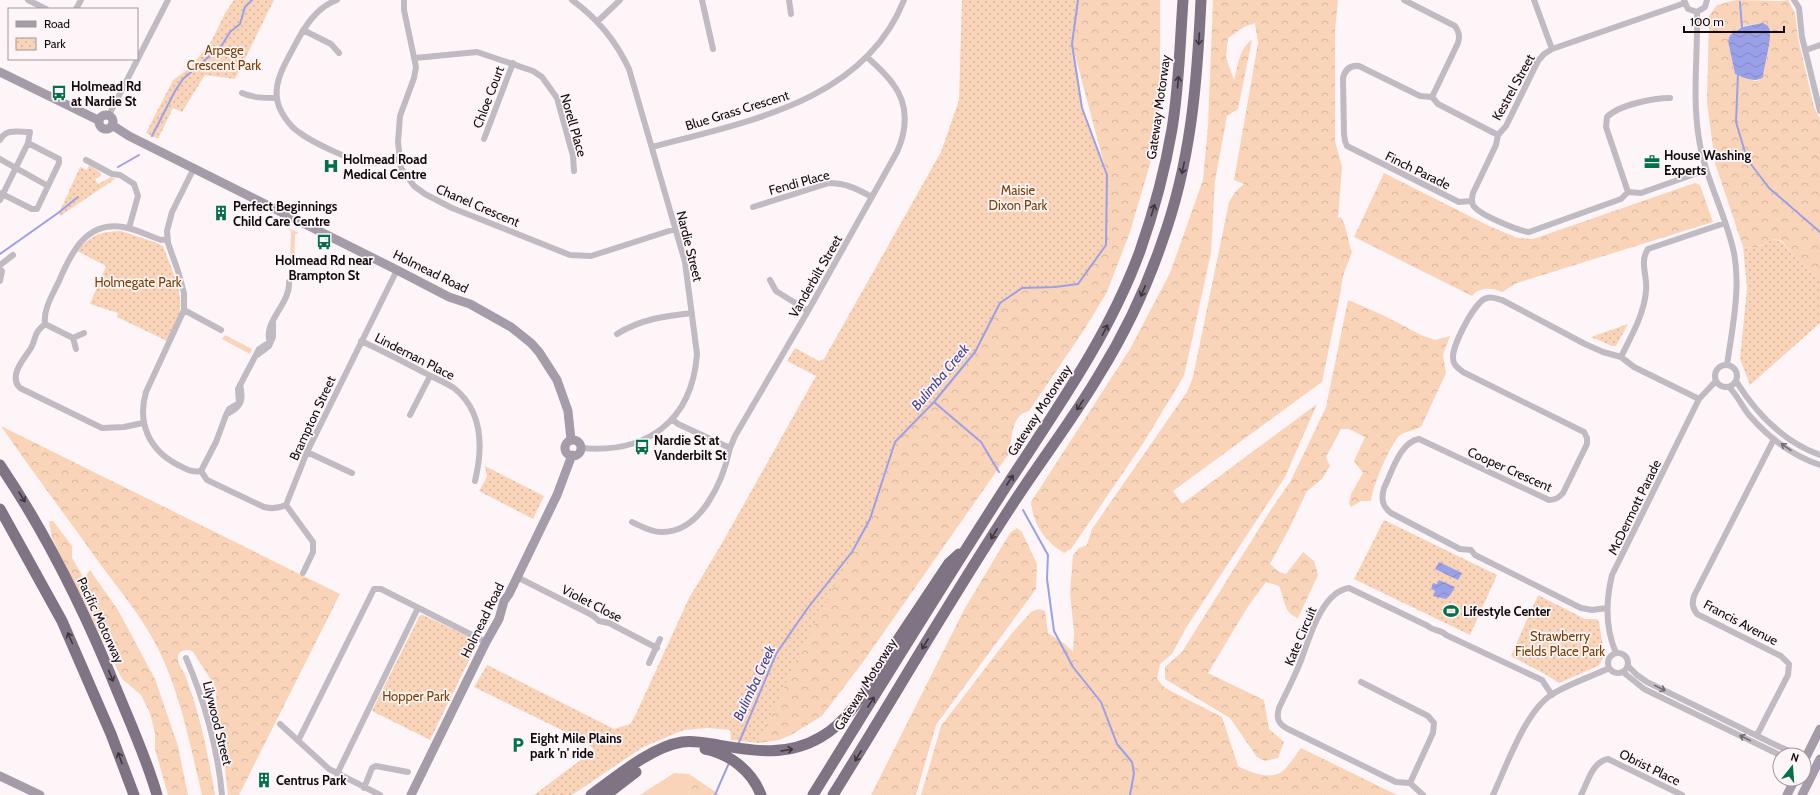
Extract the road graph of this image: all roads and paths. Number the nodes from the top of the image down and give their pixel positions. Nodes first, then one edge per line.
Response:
1 (28, 0) edge
2 (168, 0) edge
3 (337, 0) edge
4 (404, 0) edge
5 (572, 0) edge
6 (620, 0) edge
7 (702, 0) edge
8 (789, 0) edge
9 (904, 0) edge
10 (1183, 0) edge
11 (1201, 0) edge
12 (1404, 0) edge
13 (1534, 0) edge
14 (1707, 0) edge
15 (1794, 0) edge
16 (1685, 2) edge
17 (44, 8) edge
18 (1697, 12) junction
19 (791, 14) dead end
20 (598, 21) junction
21 (303, 30) junction
22 (1820, 45) edge
23 (713, 49) dead end
24 (1552, 49) junction
25 (1806, 50) junction
26 (339, 53) dead end
27 (138, 55) edge
28 (867, 57) junction
29 (414, 58) junction
30 (136, 60) edge
31 (513, 64) junction
32 (0, 72) edge
33 (242, 93) dead end
34 (1432, 97) junction
35 (277, 98) junction
36 (1670, 98) dead end
37 (1820, 111) edge
38 (109, 115) junction
39 (98, 120) junction
40 (112, 125) junction
41 (1498, 135) junction
42 (484, 139) dead end
43 (0, 140) edge
44 (28, 143) junction
45 (652, 147) junction
46 (400, 159) junction
47 (0, 160) edge
48 (86, 160) dead end
49 (16, 168) junction
50 (194, 168) junction
51 (1706, 170) junction
52 (574, 171) dead end
53 (48, 186) junction
54 (1628, 192) junction
55 (1, 196) edge
56 (872, 197) junction
57 (1472, 201) junction
58 (753, 207) dead end
59 (1726, 223) junction
60 (129, 228) junction
61 (675, 229) junction
62 (167, 238) junction
63 (13, 255) dead end
64 (0, 265) edge
65 (0, 269) edge
66 (397, 270) junction
67 (770, 280) dead end
68 (0, 281) edge
69 (288, 282) dead end
70 (184, 310) junction
71 (808, 311) junction
72 (692, 313) junction
73 (45, 324) junction
74 (221, 330) dead end
75 (84, 333) dead end
76 (617, 334) dead end
77 (73, 338) junction
78 (361, 341) junction
79 (76, 349) dead end
80 (1621, 357) junction
81 (1727, 365) junction
82 (430, 376) junction
83 (1716, 380) junction
84 (1736, 381) junction
85 (1729, 387) junction
86 (1699, 399) junction
87 (410, 415) dead end
88 (672, 419) junction
89 (143, 423) junction
90 (1774, 439) junction
91 (571, 440) junction
92 (581, 448) junction
93 (730, 448) junction
94 (307, 452) junction
95 (572, 455) junction
96 (1820, 456) edge
97 (0, 465) edge
98 (1820, 466) edge
99 (201, 471) junction
100 (352, 474) dead end
101 (475, 481) dead end
102 (286, 505) junction
103 (0, 509) edge
104 (632, 522) dead end
105 (966, 548) junction
106 (302, 573) dead end
107 (516, 578) junction
108 (418, 608) junction
109 (1607, 608) junction
110 (660, 639) dead end
111 (486, 642) junction
112 (657, 648) junction
113 (1616, 653) junction
114 (186, 658) dead end
115 (649, 663) dead end
116 (1628, 666) junction
117 (1609, 668) junction
118 (1623, 672) junction
119 (1361, 682) dead end
120 (1552, 695) junction
121 (280, 724) dead end
122 (1820, 729) edge
123 (1757, 735) junction
124 (298, 741) junction
125 (1782, 747) edge
126 (1811, 747) edge
127 (724, 751) junction
128 (1772, 751) edge
129 (1820, 759) edge
130 (408, 772) dead end
131 (337, 774) junction
132 (0, 776) edge
133 (0, 782) edge
134 (842, 782) junction
135 (1410, 783) junction
136 (364, 788) junction
137 (28, 795) edge
138 (40, 795) edge
139 (134, 795) edge
140 (157, 795) edge
141 (222, 795) edge
142 (380, 795) edge
143 (410, 795) edge
144 (591, 795) edge
145 (606, 795) edge
146 (761, 795) edge
147 (813, 795) edge
148 (833, 795) edge
149 (842, 795) edge
150 (1423, 795) edge
151 (1493, 795) edge
152 (1581, 795) edge
153 (1682, 795) edge
154 (1802, 795) edge

1 - 17 street
2 - 27 street
3 - 21 street
4 - 29 street, Chanel Crescent
5 - 20 street, Nardie Street
6 - 20 street
7 - 23 street
8 - 19 street
9 - 28 street, Blue Grass Crescent
105 -> 10 highway, Gateway Motorway
11 -> 134 highway
12 - 34 street
13 - 24 street
14 - 18 street
15 - 25 street
16 - 18 street
16 - 24 street, Kestrel Street
18 - 51 street
20 - 45 street, Nardie Street
21 - 26 street
21 - 35 street
22 - 25 street
24 - 41 street, Kestrel Street
25 - 37 street
28 - 45 street, Blue Grass Crescent
28 - 56 street, Vanderbilt Street
29 - 31 street, Norell Place
29 - 46 street, Chanel Crescent
30 - 38 street
31 - 42 street, Chloe Court
31 - 52 street, Norell Place
32 - 39 street
33 - 35 street
34 - 41 street, Finch Parade
34 - 57 street, Finch Parade
35 - 46 street
36 - 54 street
38 - 39 street
38 - 40 street
39 - 40 street
40 - 50 street, Holmead Road
41 - 57 street, Kestrel Street
43 - 44 street
44 - 49 street
44 - 53 street
45 - 61 street, Nardie Street
46 - 61 street, Chanel Crescent
47 - 49 street
48 - 60 street
49 - 53 street
49 - 55 street
50 - 62 street
50 - 66 street, Holmead Road
51 - 54 street
51 - 59 street
53 - 55 street
54 - 57 street
56 - 58 street, Fendi Place
56 - 71 street, Vanderbilt Street
59 - 80 street
59 - 81 street
60 - 62 street
60 - 73 street
61 - 72 street, Nardie Street
62 - 70 street
63 - 64 street
65 - 68 street
66 - 78 street, Brampton Street
66 - 91 street, Holmead Road
67 - 71 street
69 - 99 street
70 - 74 street
70 - 89 street
71 - 93 street, Vanderbilt Street
72 - 76 street
72 - 88 street, Nardie Street
73 - 77 street
73 - 89 street
75 - 77 street
77 - 79 street
78 - 82 street, Lindeman Place
78 - 94 street, Brampton Street
80 - 86 street, Cooper Crescent
80 - 109 street, Cooper Crescent
81 - 83 street
81 - 84 street
82 - 87 street
82 - 101 street, Lindeman Place
83 - 85 street
83 - 86 street, McDermott Parade
84 - 85 street
84 - 96 street
85 - 90 street
86 - 109 street, McDermott Parade
88 - 92 street, Nardie Street
88 - 93 street
89 - 99 street
98 -> 90 street
90 - 123 street, Francis Avenue
91 - 92 street
91 - 95 street, Holmead Road
92 - 95 street
93 - 104 street, Vanderbilt Street
94 - 100 street
94 - 102 street, Brampton Street
95 - 107 street, Holmead Road
97 -> 140 highway, Pacific Motorway
99 - 102 street
102 - 106 street
139 -> 103 highway
127 -> 105 highway
147 -> 105 highway, Gateway Motorway
107 - 111 street, Holmead Road
107 - 112 street, Violet Close
108 - 111 street
108 - 124 street
108 - 131 street
109 - 113 street, McDermott Parade
110 - 112 street
111 - 143 street, Holmead Road
112 - 115 street
113 - 116 street
113 - 117 street
114 - 141 street, Lilywood Street
116 - 118 street
116 -> 123 street
117 - 118 street
117 - 120 street
128 -> 118 street
119 - 135 street
120 - 135 street, Kate Circuit
120 - 151 street
121 - 124 street
122 - 126 street
123 - 125 street
124 - 131 street
127 - 144 highway
127 - 145 highway
127 - 146 highway
129 - 154 street
130 - 136 street
131 - 136 street
132 - 138 street
133 - 137 street
134 - 148 highway
134 - 149 highway
135 - 150 street
136 - 142 street
152 - 153 street, Obrist Place

